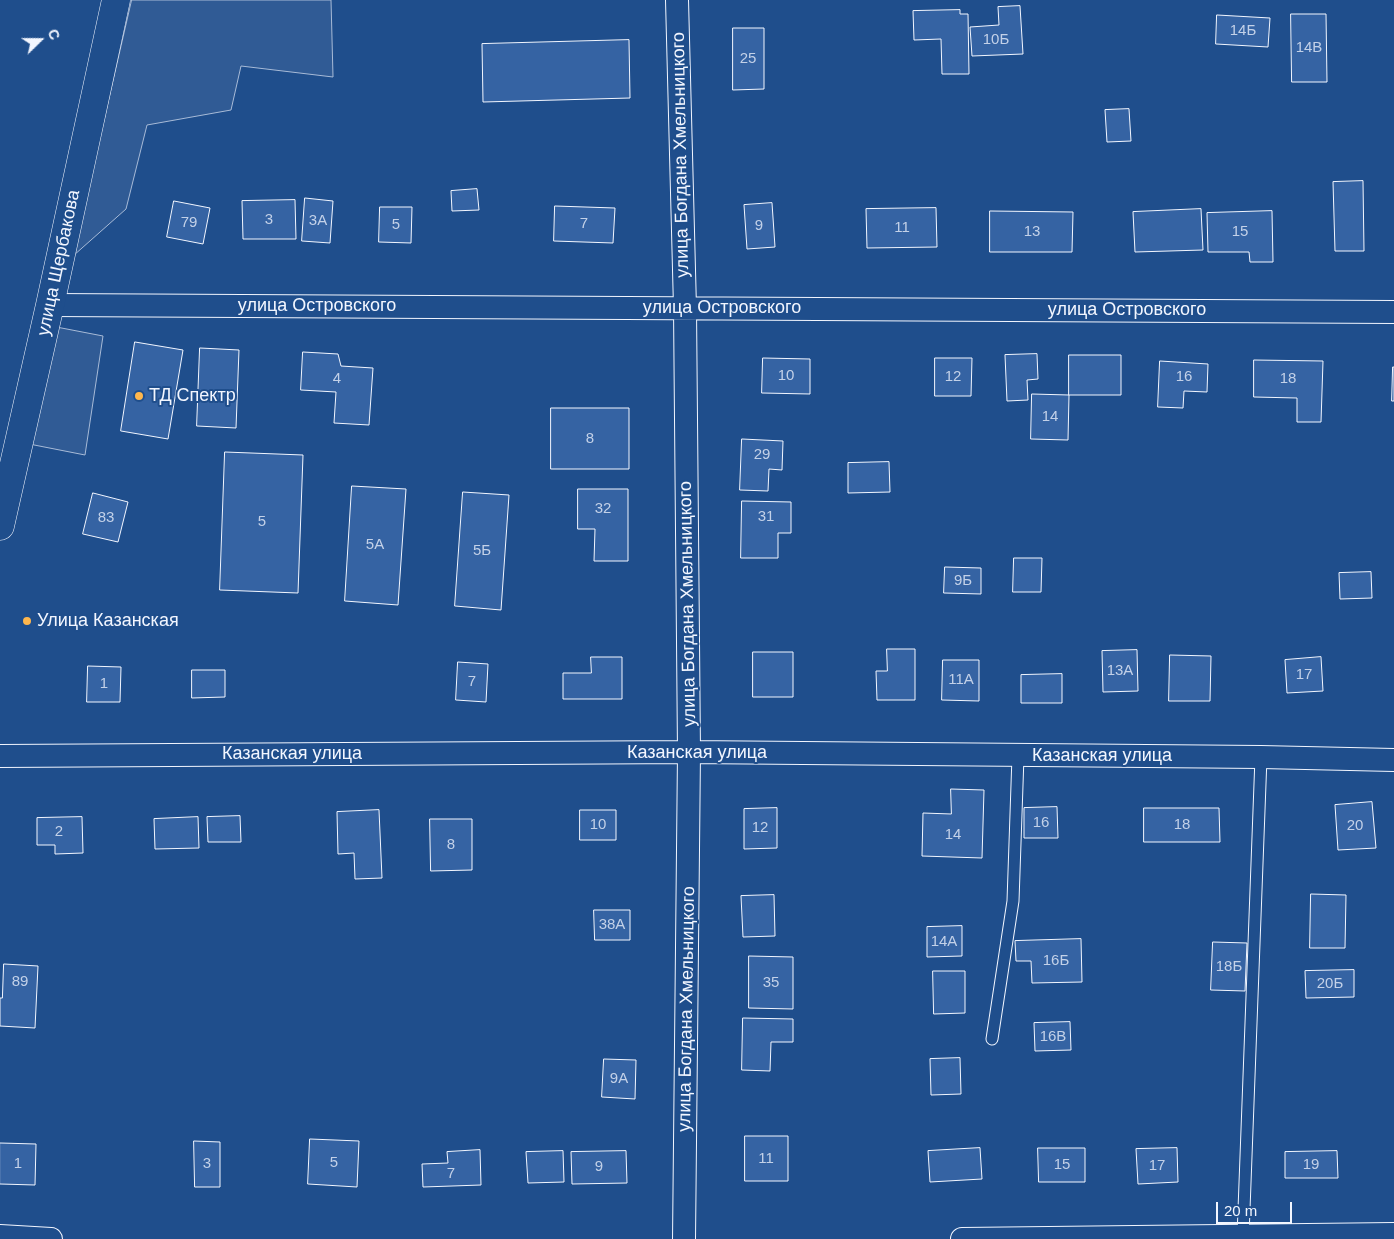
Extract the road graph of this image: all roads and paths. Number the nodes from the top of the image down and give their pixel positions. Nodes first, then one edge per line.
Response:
1 (116, 0) edge
2 (677, 0) edge
3 (50, 305) junction
4 (685, 308) junction
5 (1394, 312) edge
6 (0, 526) edge
7 (689, 752) junction
8 (0, 756) edge
9 (1018, 756) junction
10 (1261, 757) junction
11 (1394, 760) edge
12 (992, 1040) dead end
13 (1394, 1234) edge
14 (0, 1236) edge
15 (1242, 1236) junction
16 (51, 1239) edge
17 (684, 1239) edge
18 (962, 1239) edge

1 - 3 main road, улица Щербакова
2 - 4 street, улица Богдана Хмельницкого
3 - 4 street, улица Островского
3 - 6 main road, улица Щербакова
4 - 5 street, улица Островского
4 - 7 street, улица Богдана Хмельницкого
7 - 8 street, Казанская улица
7 - 9 street, Казанская улица
7 - 17 street, улица Богдана Хмельницкого
9 - 10 street, Казанская улица
9 - 12 lane
10 - 11 street, Казанская улица
10 - 15 lane
13 - 15 street
14 - 16 street
15 - 18 street

